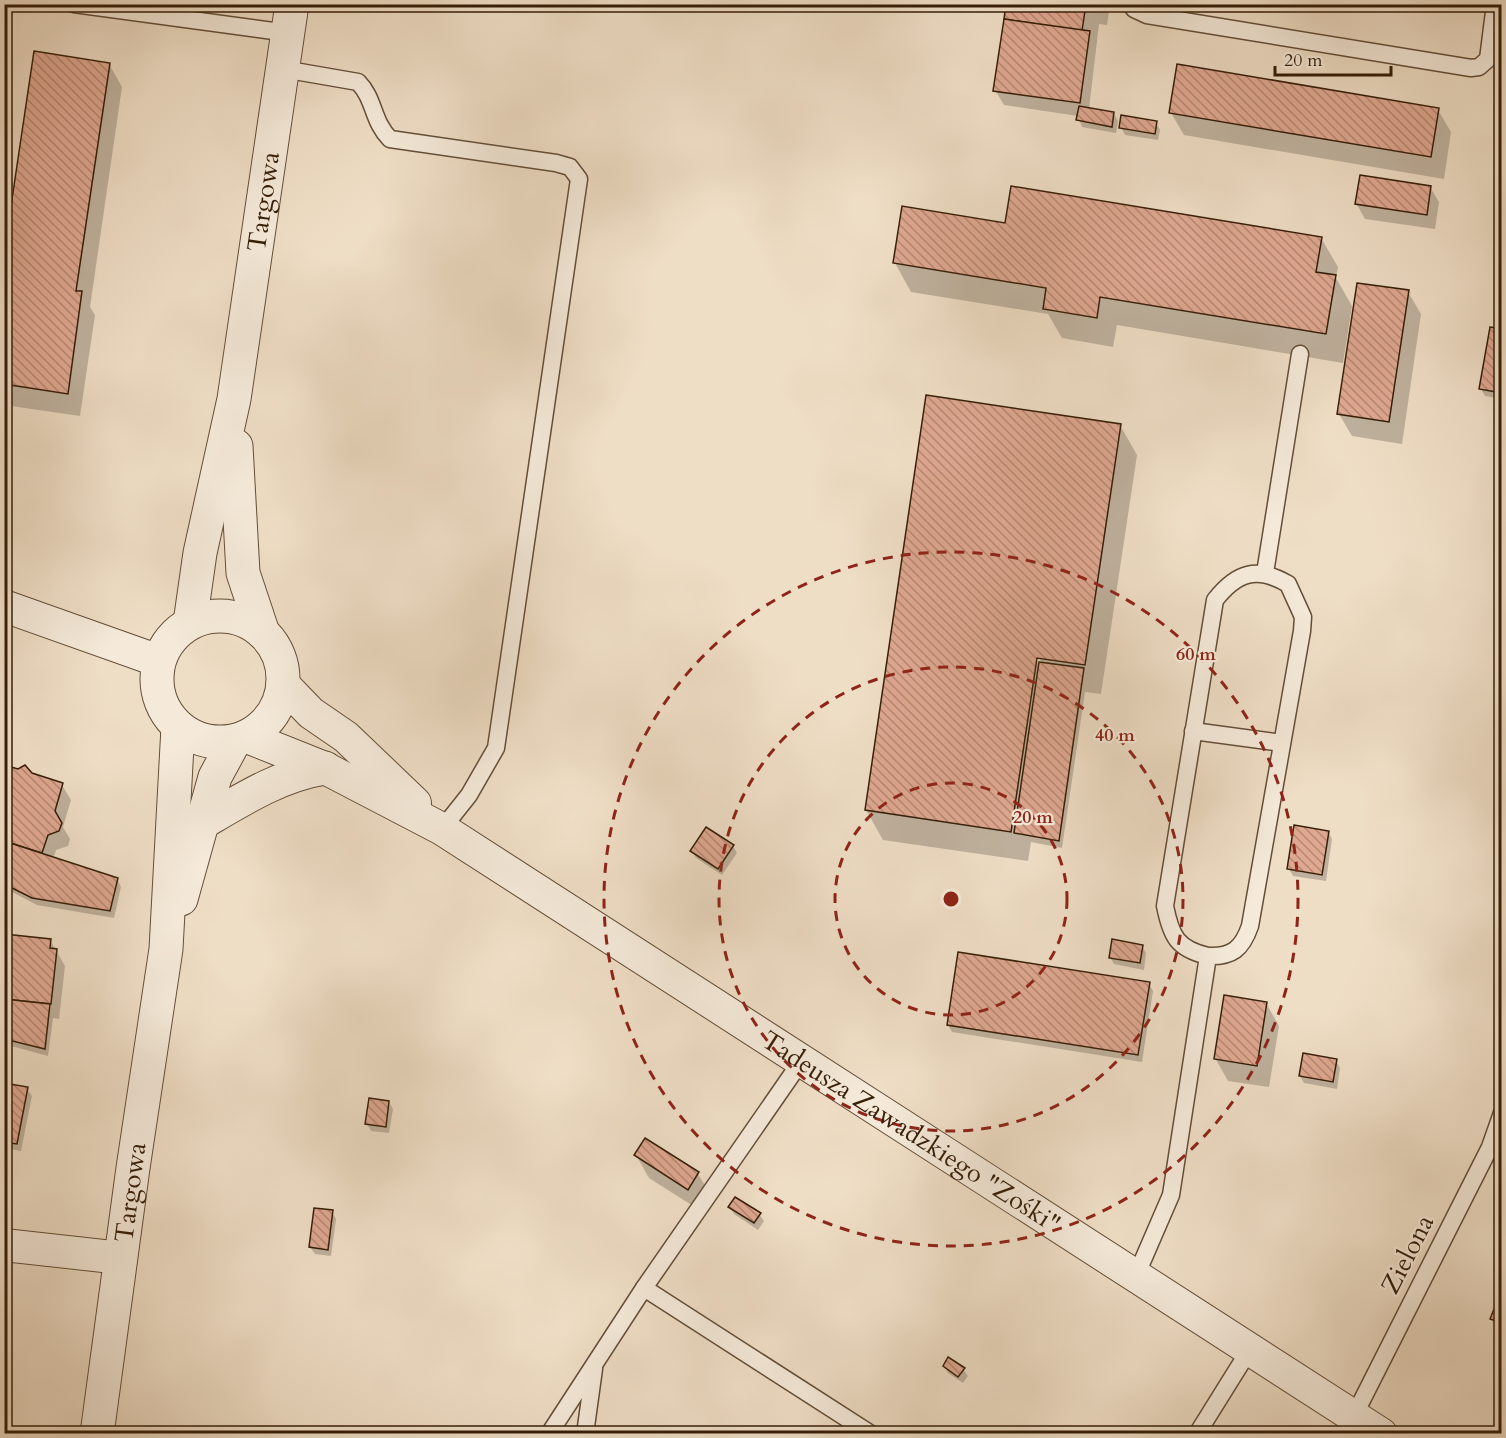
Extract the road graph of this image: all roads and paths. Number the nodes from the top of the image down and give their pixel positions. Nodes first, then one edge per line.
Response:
1 (74, 4) edge
2 (1131, 4) edge
3 (1496, 4) edge
4 (290, 19) edge
5 (283, 69) junction
6 (1300, 354) dead end
7 (234, 399) junction
8 (1265, 573) junction
9 (4, 606) edge
10 (190, 623) junction
11 (263, 633) junction
12 (159, 661) junction
13 (283, 684) junction
14 (178, 727) junction
15 (1193, 731) junction
16 (240, 740) junction
17 (1282, 743) junction
18 (325, 768) junction
19 (202, 824) junction
20 (442, 829) junction
21 (166, 949) junction
22 (1208, 956) junction
23 (802, 1060) junction
24 (1502, 1113) edge
25 (4, 1245) edge
26 (121, 1258) junction
27 (1136, 1276) junction
28 (644, 1288) junction
29 (1250, 1349) junction
30 (594, 1365) junction
31 (1354, 1416) junction
32 (97, 1434) edge
33 (549, 1434) edge
34 (585, 1434) edge
35 (872, 1434) edge
36 (1197, 1434) edge
37 (1381, 1434) edge

1 - 4 lane
2 - 3 lane
4 - 5 street, Targowa
5 - 7 street, Targowa
5 - 20 lane
6 - 8 lane
7 - 10 street, Targowa
7 - 11 street, Targowa
8 - 15 lane
8 - 17 lane
9 - 12 street
10 - 11 street
10 - 12 street
11 - 13 street
12 - 14 street
13 - 16 street
13 - 20 street, Tadeusza Zawadzkiego "Zośki"
14 - 16 street
14 - 21 street, Targowa
15 - 17 lane
15 - 22 lane
16 - 18 street, Tadeusza Zawadzkiego "Zośki"
16 - 19 street, Targowa
17 - 22 lane
18 - 19 street
18 - 20 street, Tadeusza Zawadzkiego "Zośki"
19 - 21 street, Targowa
20 - 23 street, Tadeusza Zawadzkiego "Zośki"
21 - 26 street, Targowa
22 - 27 lane
23 - 27 street, Tadeusza Zawadzkiego "Zośki"
23 - 28 lane
24 - 31 lane, Zielona
25 - 26 street
26 - 32 street, Targowa
27 - 29 street, Tadeusza Zawadzkiego "Zośki"
28 - 30 lane
28 - 35 lane
29 - 31 street, Tadeusza Zawadzkiego "Zośki"
29 - 36 lane
30 - 33 lane
30 - 34 lane
31 - 37 street, Tadeusza Zawadzkiego "Zośki"

